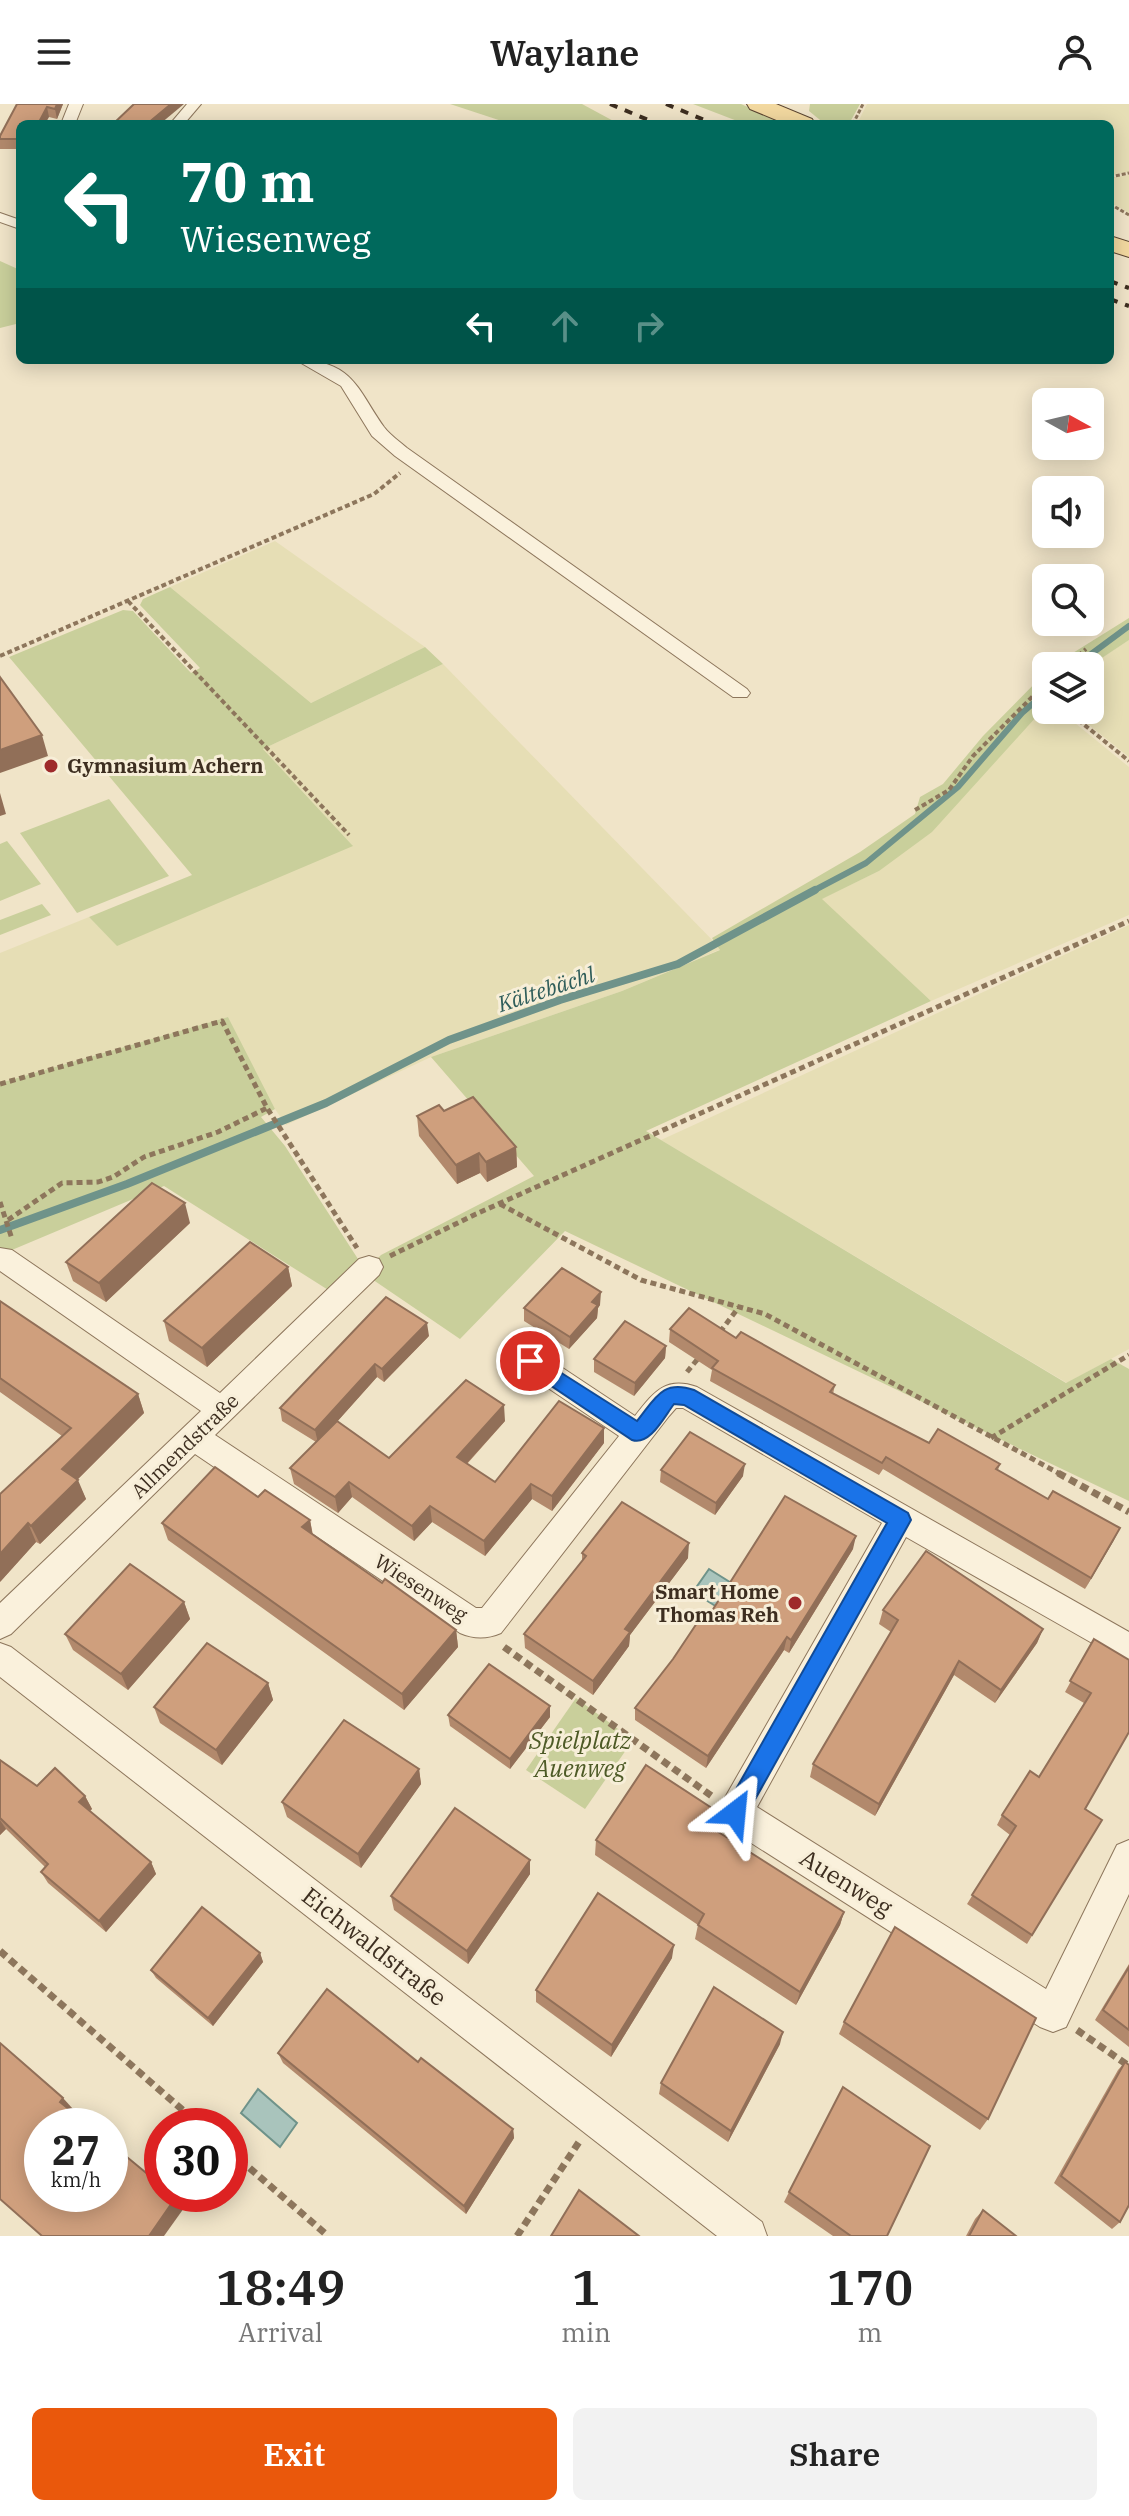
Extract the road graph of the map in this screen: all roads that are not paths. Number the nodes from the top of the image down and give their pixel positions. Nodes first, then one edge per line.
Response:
1 (194, 104) edge
2 (792, 104) edge
3 (803, 104) edge
4 (764, 106) edge
5 (180, 120) edge
6 (795, 120) edge
7 (814, 120) edge
8 (312, 364) edge
9 (740, 693) dead end
10 (8, 1251) road end
11 (369, 1267) road end
12 (530, 1361) dead end
13 (223, 1411) junction
14 (639, 1434) junction
15 (194, 1437) junction
16 (900, 1520) junction
17 (0, 1624) edge
18 (1129, 1649) edge
19 (0, 1658) edge
20 (1129, 1857) edge
21 (748, 2236) edge

1 - 5 street
2 - 4 main road
3 - 7 main road
4 - 6 main road
8 - 9 street
10 - 13 street
11 - 13 street, Allmendstraße
12 - 14 street
13 - 15 street, Allmendstraße
14 - 15 street, Wiesenweg
14 - 16 street, Wiesenweg
15 - 17 street, Allmendstraße
16 - 18 street
16 - 20 street, Auenweg
19 - 21 street, Eichwaldstraße

